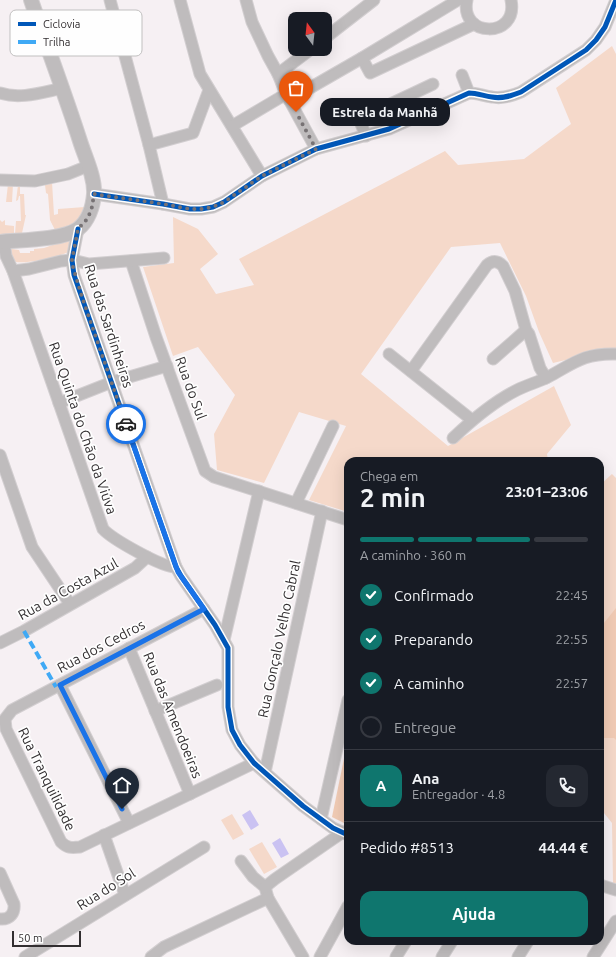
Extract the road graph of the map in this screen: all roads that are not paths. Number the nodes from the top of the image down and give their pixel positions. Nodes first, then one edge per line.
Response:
1 (31, 0) edge
2 (110, 0) edge
3 (180, 0) edge
4 (246, 0) edge
5 (374, 0) edge
6 (458, 0) edge
7 (467, 0) edge
8 (511, 0) edge
9 (616, 0) edge
10 (35, 10) edge
11 (113, 10) edge
12 (474, 24) junction
13 (332, 33) edge
14 (51, 56) edge
15 (125, 56) edge
16 (302, 56) edge
17 (362, 58) junction
18 (278, 74) junction
19 (462, 75) dead end
20 (433, 84) dead end
21 (63, 88) junction
22 (209, 90) junction
23 (0, 93) edge
24 (469, 93) junction
25 (288, 97) junction
26 (232, 126) junction
27 (366, 136) junction
28 (149, 145) junction
29 (316, 149) junction
30 (88, 166) junction
31 (262, 176) junction
32 (0, 180) edge
33 (94, 194) junction
34 (163, 204) junction
35 (78, 229) junction
36 (2, 241) edge
37 (164, 258) dead end
38 (72, 260) junction
39 (131, 261) junction
40 (13, 271) junction
41 (526, 330) junction
42 (389, 354) dead end
43 (616, 354) edge
44 (493, 359) dead end
45 (167, 366) junction
46 (411, 370) junction
47 (546, 378) junction
48 (112, 382) junction
49 (59, 403) junction
50 (472, 420) junction
51 (334, 426) dead end
52 (453, 438) dead end
53 (0, 455) edge
54 (259, 491) junction
55 (296, 503) junction
56 (322, 511) junction
57 (344, 519) edge
58 (147, 556) junction
59 (176, 567) junction
60 (70, 604) junction
61 (204, 609) junction
62 (224, 640) junction
63 (0, 643) edge
64 (129, 648) junction
65 (60, 685) junction
66 (217, 685) dead end
67 (12, 710) joint
68 (155, 711) junction
69 (344, 718) edge
70 (254, 762) junction
71 (265, 772) junction
72 (190, 794) junction
73 (321, 819) junction
74 (129, 822) junction
75 (344, 833) edge
76 (104, 835) junction
77 (344, 835) edge
78 (204, 847) dead end
79 (241, 861) dead end
80 (0, 873) edge
81 (604, 886) edge
82 (265, 887) junction
83 (616, 890) edge
84 (124, 895) junction
85 (268, 898) junction
86 (344, 913) edge
87 (0, 919) edge
88 (616, 921) edge
89 (604, 940) edge
90 (404, 945) edge
91 (450, 945) edge
92 (526, 945) edge
93 (601, 945) edge
94 (25, 957) edge
95 (151, 957) edge
96 (303, 957) edge
97 (320, 957) edge
98 (396, 957) edge
99 (442, 957) edge
100 (518, 957) edge
101 (593, 957) edge

1 - 10 street
2 - 11 street
3 - 22 street
4 - 18 street
5 - 13 street
6 - 17 street
7 - 12 street
8 - 12 street
9 - 24 street
12 - 17 street
14 - 21 street
15 - 28 street
16 - 18 street
17 - 25 street
18 - 25 street
19 - 24 street
20 - 27 street
21 - 23 street
21 - 30 street
22 - 26 street
22 - 28 street
24 - 27 street
25 - 26 street
25 - 29 street
26 - 31 street
27 - 29 street
28 - 34 street
29 - 31 street
30 - 32 street
30 - 33 street
31 - 34 street
33 - 34 street
33 - 35 street
35 - 36 street
35 - 38 street, Rua das Sardinheiras
36 - 40 street, Rua Quinta do Chão da Viúva
37 - 39 street
38 - 39 street
38 - 40 street
38 - 48 street, Rua das Sardinheiras
39 - 45 street, Rua do Sul
40 - 49 street, Rua Quinta do Chão da Viúva
41 - 44 street
41 - 46 street
41 - 47 street
42 - 46 street
43 - 47 street
45 - 48 street
45 - 54 street, Rua do Sul
46 - 50 street
47 - 50 street
48 - 49 street
48 - 59 street, Rua das Sardinheiras
49 - 58 street, Rua Quinta do Chão da Viúva
50 - 52 street
51 - 55 street
53 - 60 street
54 - 55 street, Rua do Sul
54 - 62 street
55 - 56 street, Rua do Sul
56 - 57 street, Rua do Sul
56 - 71 street, Rua Gonçalo Velho Cabral
58 - 59 street, Rua Quinta do Chão da Viúva
58 - 60 street, Rua da Costa Azul
59 - 61 street
60 - 63 street, Rua da Costa Azul
61 - 62 street
61 - 64 street, Rua dos Cedros
62 - 70 street
64 - 65 street, Rua dos Cedros
64 - 68 street, Rua das Amendoeiras
65 - 67 street, Rua dos Cedros
65 - 74 street
66 - 68 street
67 - 76 street, Rua Tranquilidade
68 - 72 street, Rua das Amendoeiras
69 - 73 street
70 - 71 street
70 - 72 street, Rua Tranquilidade
71 - 73 street
72 - 74 street, Rua Tranquilidade
73 - 75 street
74 - 76 street, Rua Tranquilidade
76 - 84 street
77 - 82 street
78 - 84 street, Rua do Sol
79 - 82 street
80 - 87 street
81 - 83 street
82 - 85 street
84 - 94 street, Rua do Sol
85 - 95 street
85 - 96 street
86 - 97 street
88 - 89 street
90 - 98 street
91 - 99 street
92 - 100 street
93 - 101 street

